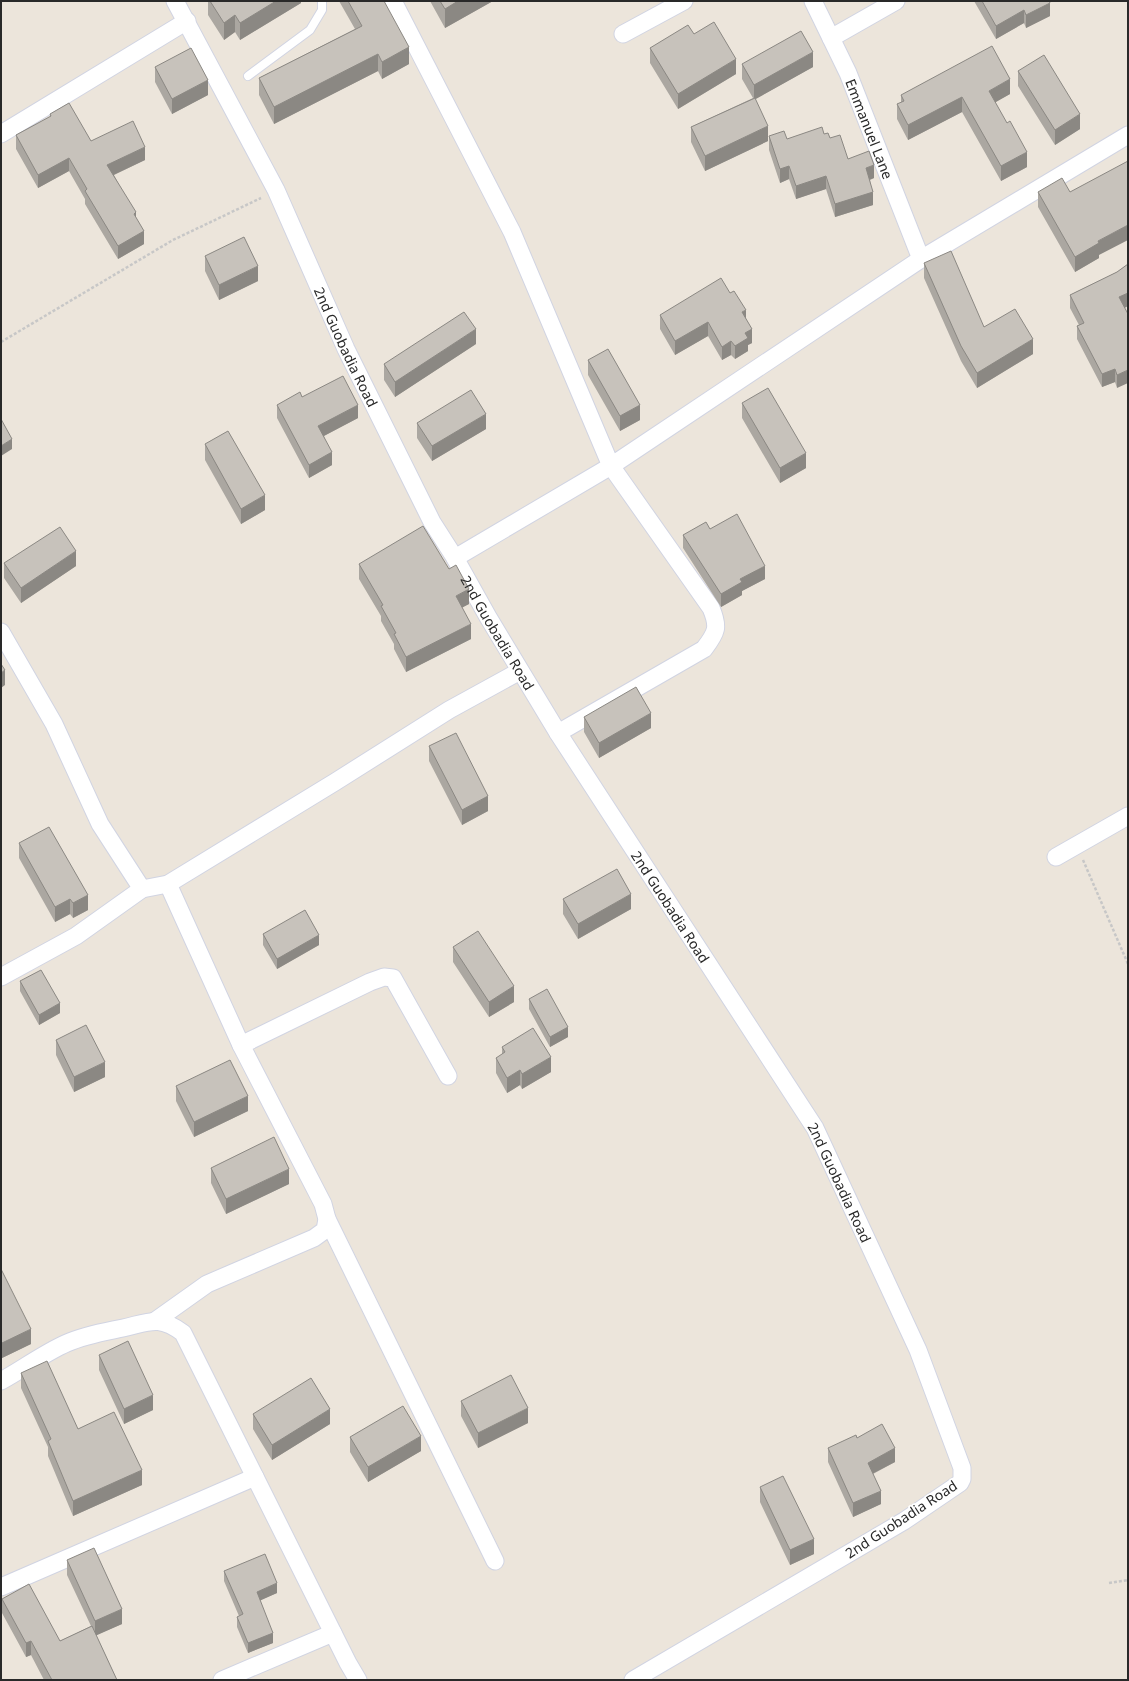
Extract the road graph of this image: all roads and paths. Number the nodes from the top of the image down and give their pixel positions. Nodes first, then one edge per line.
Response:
1 (176, 1) edge
2 (322, 1) edge
3 (393, 1) edge
4 (684, 1) edge
5 (813, 1) edge
6 (896, 1) edge
7 (187, 21) junction
8 (623, 34) dead end
9 (831, 38) junction
10 (248, 76) dead end
11 (1, 134) edge
12 (1128, 135) edge
13 (276, 190) junction
14 (921, 258) junction
15 (1, 342) edge
16 (611, 466) junction
17 (456, 558) junction
18 (1, 632) edge
19 (520, 671) junction
20 (558, 733) junction
21 (1128, 816) edge
22 (1076, 845) junction
23 (1056, 857) dead end
24 (168, 884) junction
25 (142, 888) junction
26 (1128, 964) edge
27 (1, 977) edge
28 (241, 1045) junction
29 (448, 1076) dead end
30 (327, 1219) junction
31 (155, 1321) junction
32 (1, 1381) edge
33 (256, 1477) junction
34 (495, 1561) dead end
35 (1128, 1580) edge
36 (1109, 1583) dead end
37 (1, 1587) edge
38 (333, 1633) junction
39 (222, 1680) edge
40 (358, 1680) edge
41 (633, 1680) edge

1 - 7 street, 2nd Guobadia Road
2 - 10 lane
3 - 16 street
4 - 8 street
5 - 9 street, Emmanuel Lane
6 - 9 street
7 - 11 street
7 - 13 street, 2nd Guobadia Road
9 - 14 street, Emmanuel Lane
12 - 14 street
13 - 15 path
13 - 17 street, 2nd Guobadia Road
14 - 16 street
16 - 17 street
16 - 20 street
17 - 19 street, 2nd Guobadia Road
18 - 25 street
19 - 20 street, 2nd Guobadia Road
19 - 24 street
20 - 41 street, 2nd Guobadia Road
21 - 22 street
22 - 23 street
22 - 26 path
24 - 25 street
24 - 28 street
25 - 27 street
28 - 29 street
28 - 30 street
30 - 31 street
30 - 34 street
31 - 32 street
31 - 33 street
33 - 37 street
33 - 38 street
35 - 36 path
38 - 39 street
38 - 40 street

